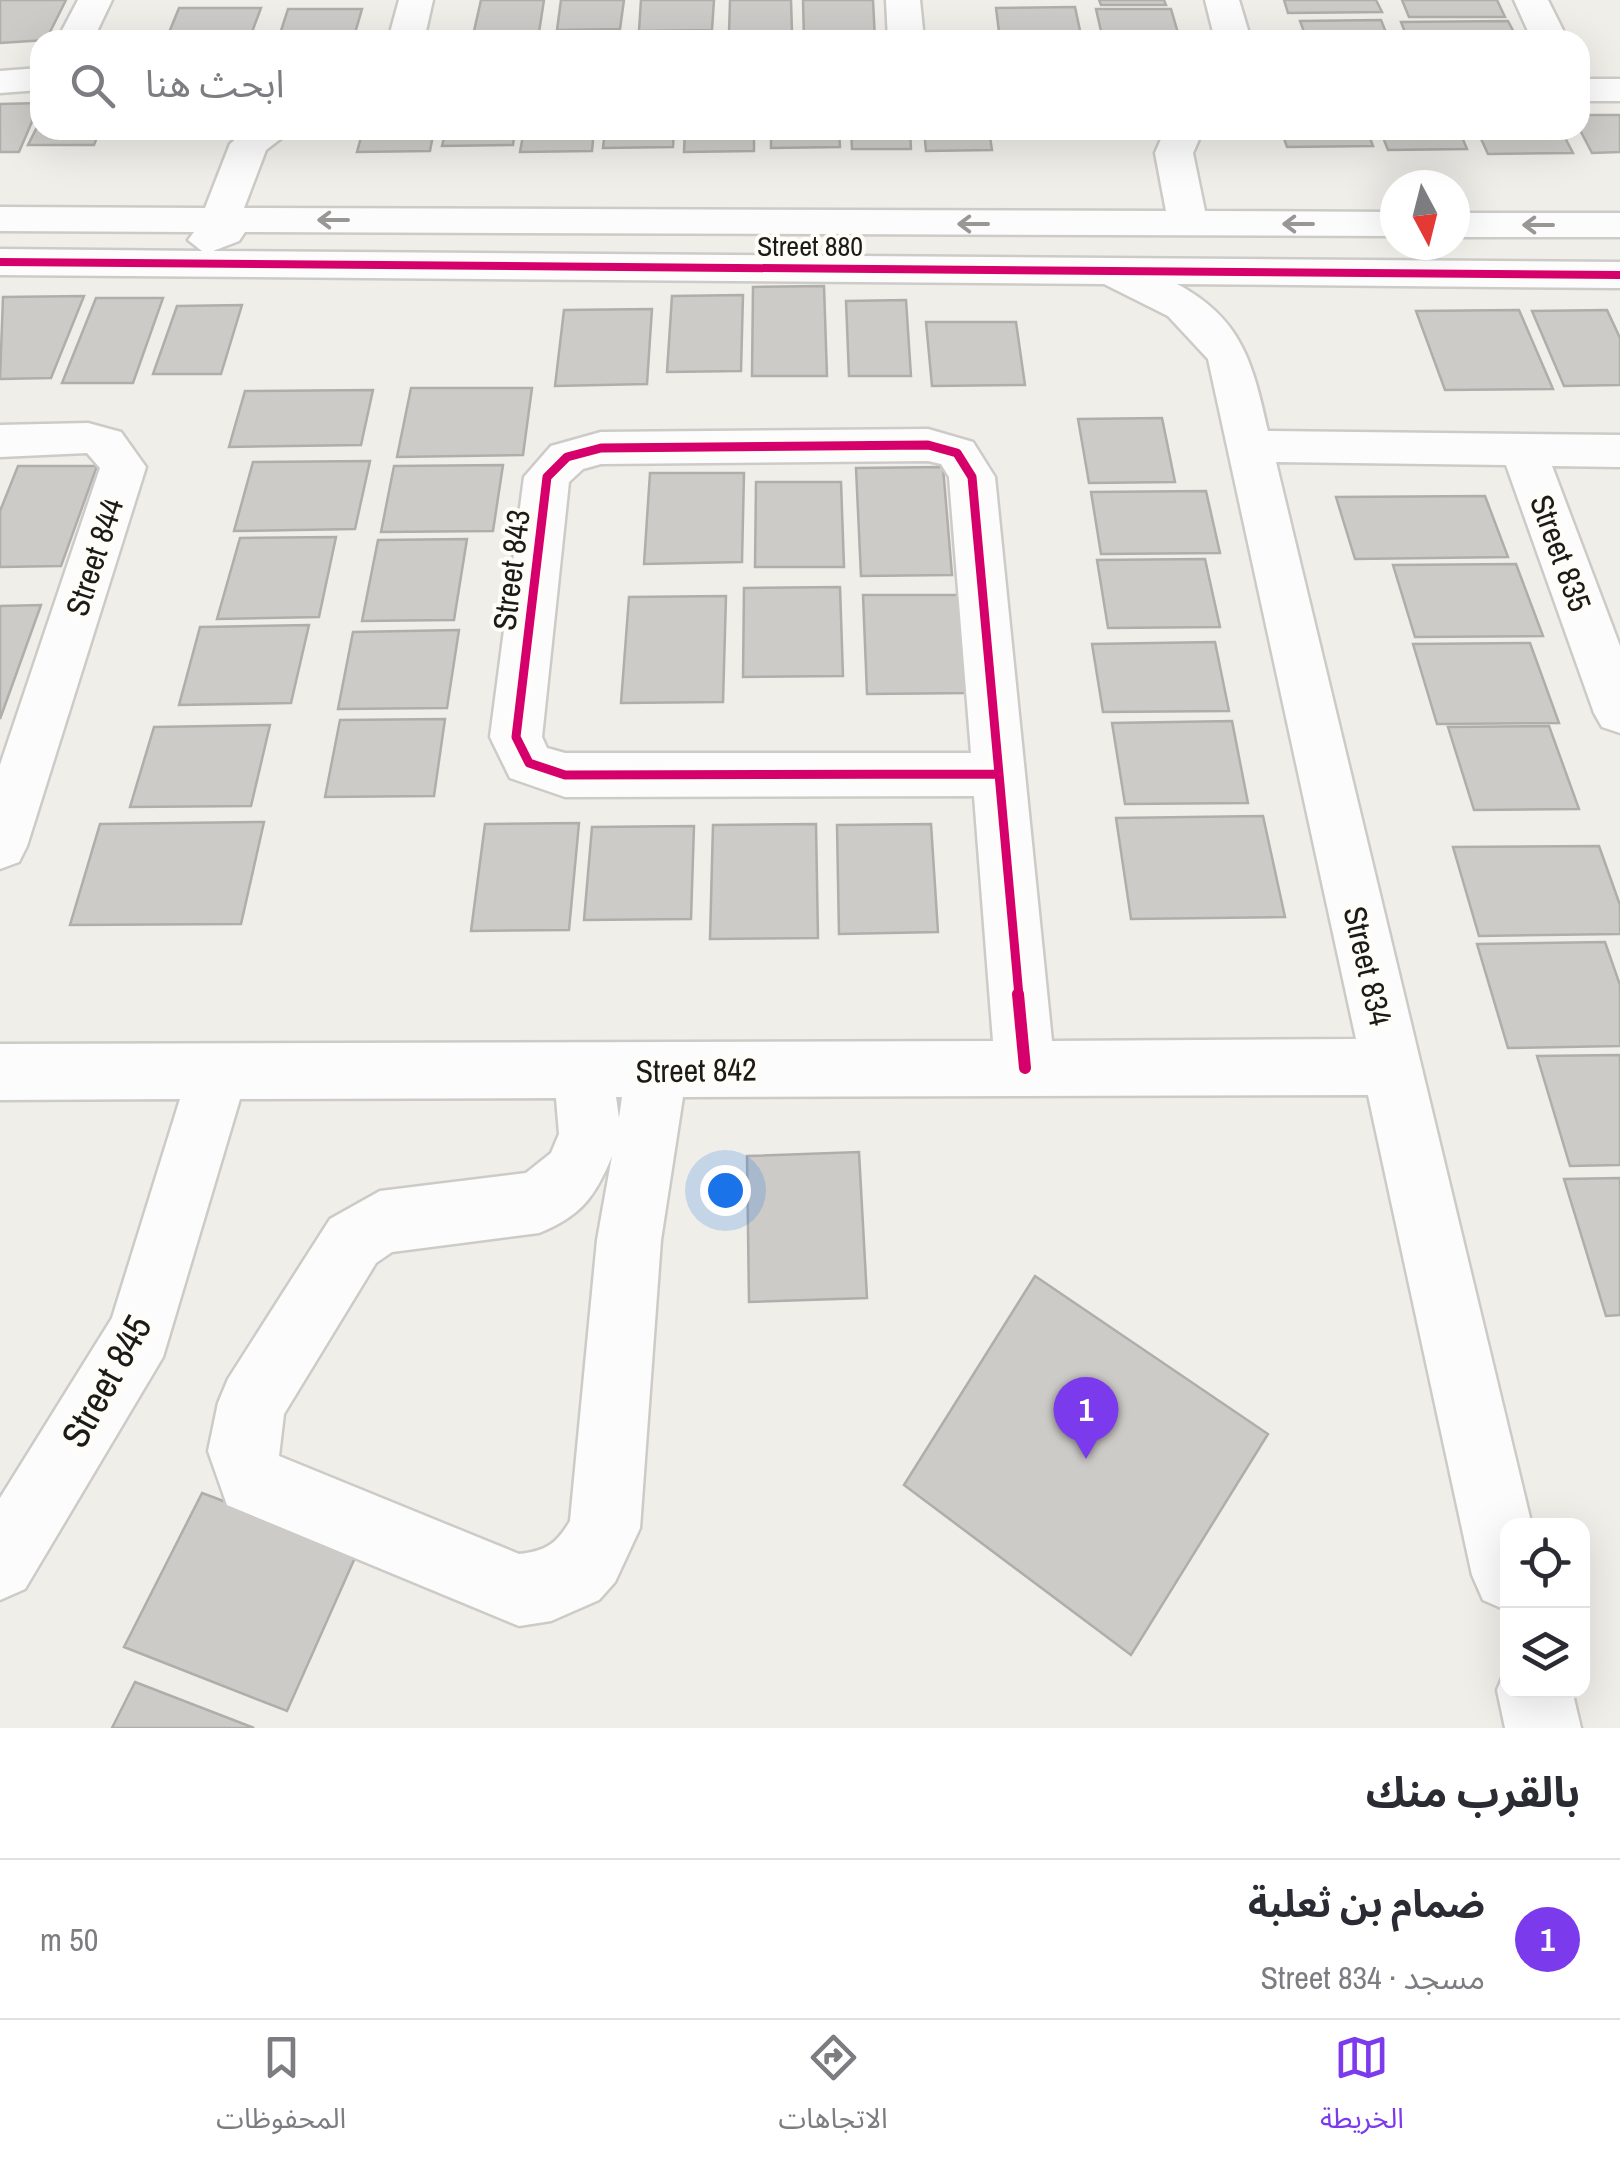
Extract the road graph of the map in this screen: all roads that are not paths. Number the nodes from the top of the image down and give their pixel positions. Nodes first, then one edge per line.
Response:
1 (95, 0) edge
2 (416, 0) edge
3 (903, 0) edge
4 (1222, 0) edge
5 (1531, 0) edge
6 (81, 30) edge
7 (408, 30) edge
8 (905, 30) edge
9 (1230, 30) edge
10 (1545, 30) edge
11 (30, 80) edge
12 (0, 82) edge
13 (1590, 90) edge
14 (1620, 90) edge
15 (256, 140) edge
16 (1179, 140) edge
17 (0, 218) edge
18 (220, 220) junction
19 (737, 224) junction
20 (1188, 224) junction
21 (1380, 224) edge
22 (1470, 225) edge
23 (1620, 226) edge
24 (0, 248) edge
25 (0, 262) edge
26 (382, 265) junction
27 (1064, 270) junction
28 (1360, 272) junction
29 (1620, 275) edge
30 (1230, 356) junction
31 (0, 441) edge
32 (1250, 446) junction
33 (1523, 450) junction
34 (1620, 451) edge
35 (1620, 713) edge
36 (999, 774) junction
37 (12, 777) edge
38 (0, 846) edge
39 (1391, 1067) junction
40 (1025, 1068) junction
41 (657, 1070) junction
42 (0, 1072) edge
43 (218, 1072) junction
44 (583, 1072) junction
45 (540, 1202) junction
46 (629, 1240) junction
47 (1500, 1540) edge
48 (2, 1554) edge
49 (1536, 1698) edge
50 (1542, 1728) edge

1 - 6 street
2 - 7 street
3 - 8 street
4 - 9 street
5 - 10 street
11 - 12 street
13 - 14 street
15 - 18 street
16 - 20 street
17 - 18 street, Street 880
19 -> 18 street, Street 880
18 - 24 street
20 -> 19 street, Street 880
19 - 26 street
21 -> 20 street, Street 880
23 -> 22 street
25 - 26 street, Street 880
26 - 27 street, Street 880
27 - 28 street, Street 880
27 - 30 street, Street 834
28 - 29 street, Street 880
28 - 30 street
30 - 32 street, Street 834
31 - 37 street, Street 844
32 - 33 street, Street 835
32 - 39 street, Street 834
33 - 34 street, Street 835
33 - 35 street, Street 835
36 - 36 street, Street 843
36 - 40 street, Street 843
37 - 38 street, Street 844
39 - 40 street, Street 842
39 - 47 street, Street 834
40 - 41 street, Street 842
41 - 44 street, Street 842
41 - 46 street
42 - 43 street, Street 842
43 - 44 street, Street 842
43 - 48 street, Street 845
44 - 45 street
45 - 46 street
45 - 46 street
49 - 50 street

